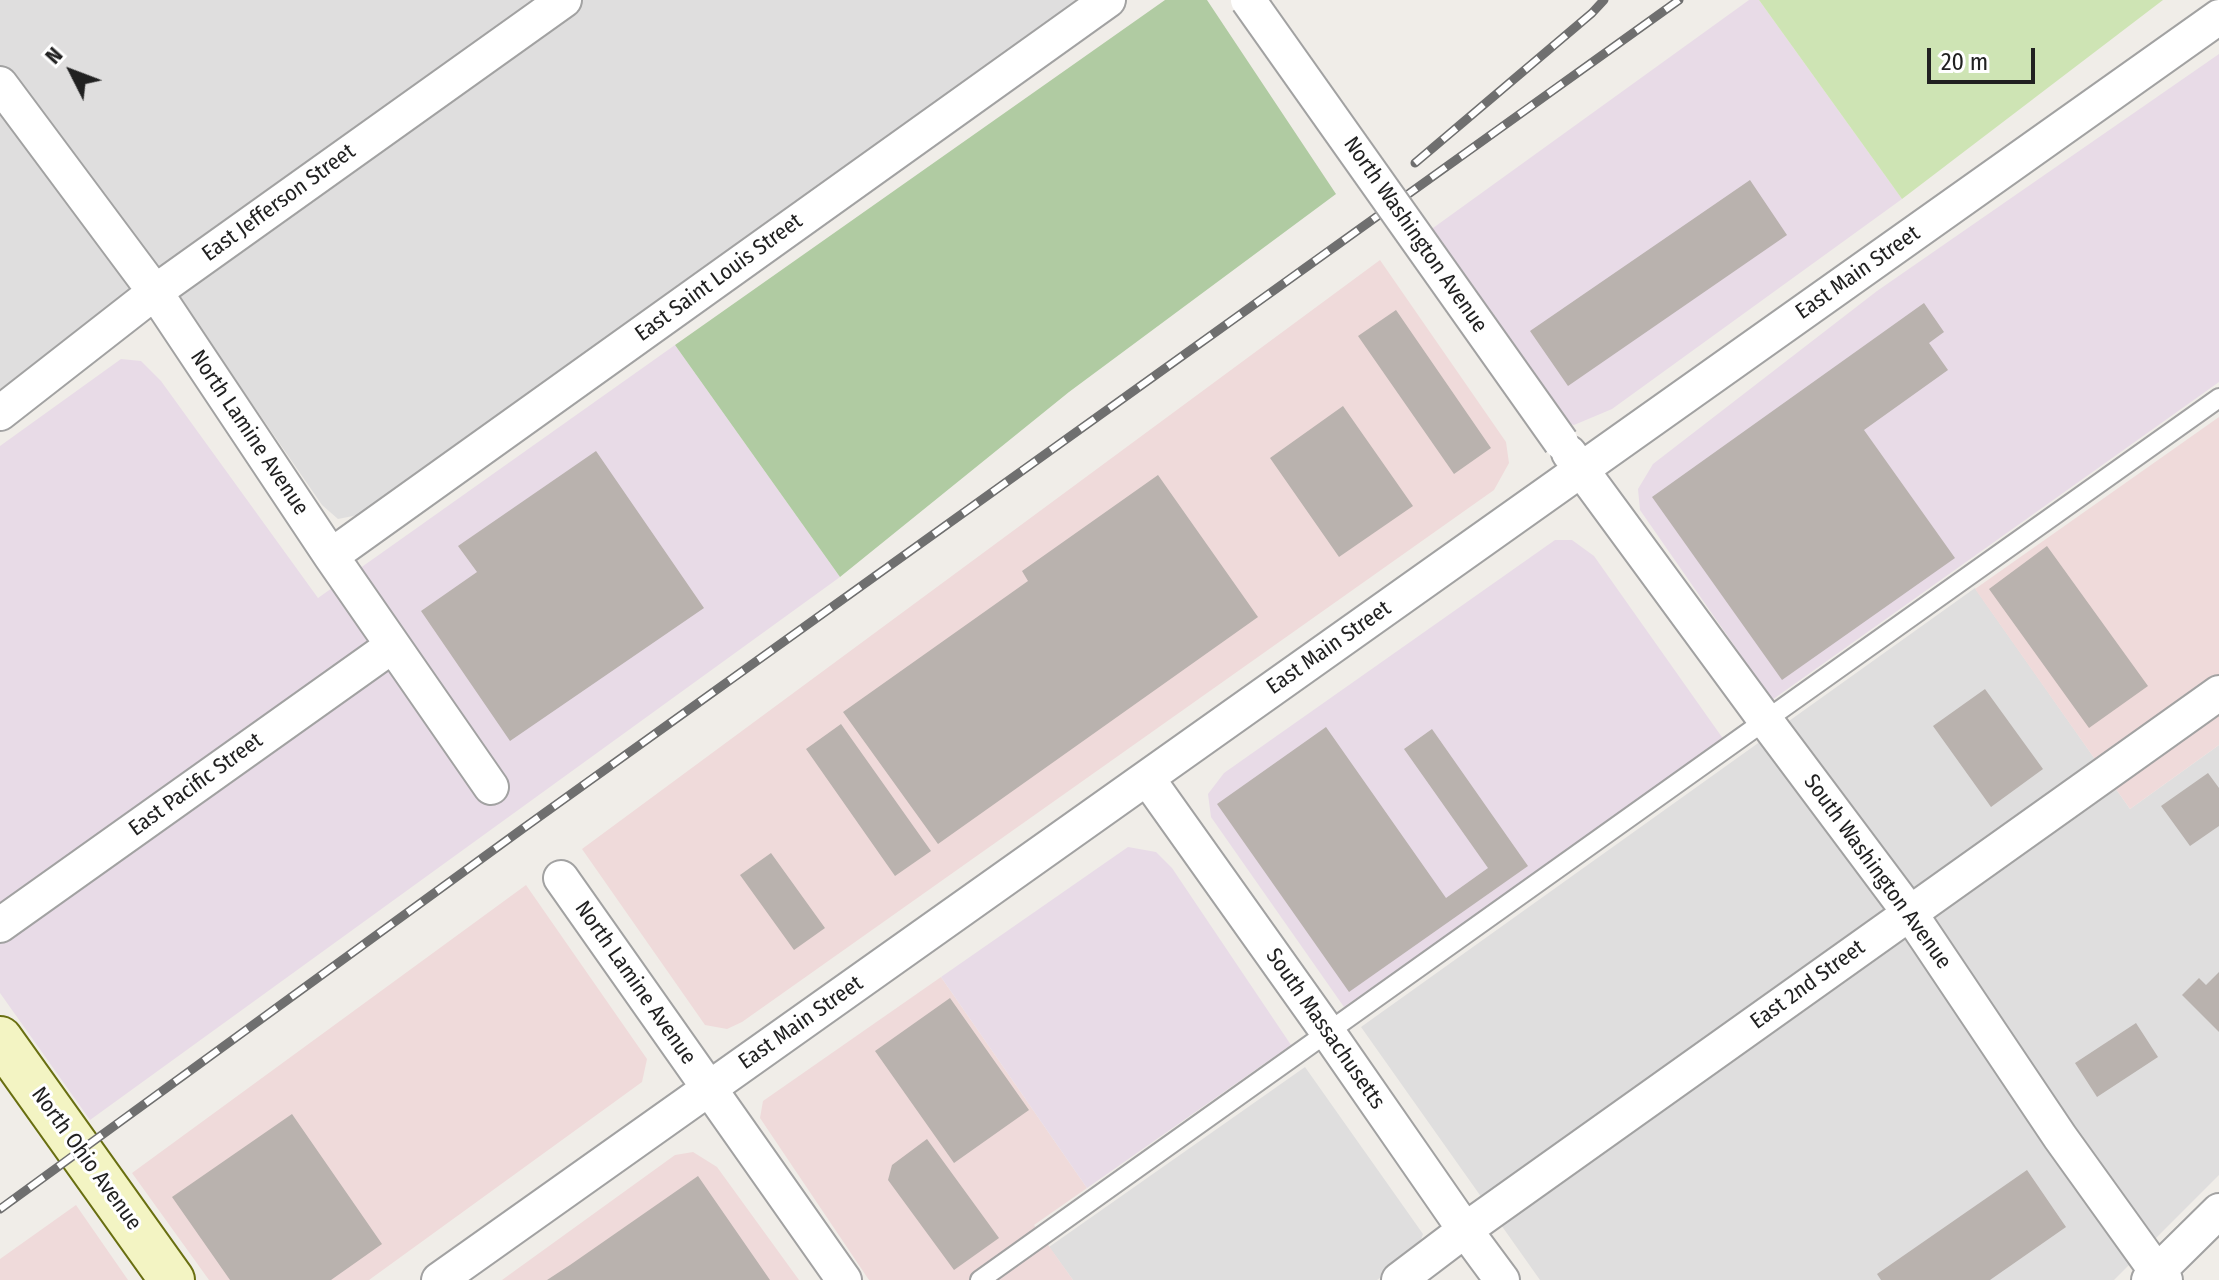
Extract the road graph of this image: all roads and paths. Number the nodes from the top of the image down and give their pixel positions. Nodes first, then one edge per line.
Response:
1 (564, 0) edge
2 (1108, 0) edge
3 (1248, 0) edge
4 (2219, 17) edge
5 (0, 84) edge
6 (155, 292) junction
7 (2219, 398) edge
8 (0, 413) edge
9 (1580, 470) junction
10 (331, 556) junction
11 (392, 646) junction
12 (2219, 693) edge
13 (1766, 721) junction
14 (1147, 778) junction
15 (491, 787) dead end
16 (561, 878) dead end
17 (1909, 912) junction
18 (0, 925) edge
19 (1327, 1031) junction
20 (0, 1039) edge
21 (709, 1088) junction
22 (2219, 1211) edge
23 (1465, 1230) junction
24 (2157, 1277) edge
25 (172, 1280) edge
26 (439, 1280) edge
27 (844, 1280) edge
28 (980, 1280) edge
29 (1399, 1280) edge
30 (1502, 1280) edge

1 - 6 street, East Jefferson Street
2 - 10 street, East Saint Louis Street
3 - 9 street, North Washington Avenue, bridge
4 - 9 street, East Main Street
5 - 6 street, North Lamine Avenue
6 - 8 street, East Jefferson Street
6 - 10 street, North Lamine Avenue
7 - 13 lane
9 - 13 street, South Washington Avenue
9 - 14 street, East Main Street
10 - 11 street, North Lamine Avenue
11 - 15 street, North Lamine Avenue
11 - 18 street, East Pacific Street
12 - 17 street, East 2nd Street
13 - 17 street, South Washington Avenue
13 - 19 lane
14 - 19 street, South Massachusetts
14 - 21 street, East Main Street
16 - 21 street, North Lamine Avenue
17 - 23 street, East 2nd Street
17 - 24 street, South Washington Avenue
19 - 23 street, South Massachusetts
19 - 28 lane
20 - 25 main road, North Ohio Avenue
21 - 26 street, East Main Street
21 - 27 street, North Lamine Avenue
22 - 24 street
23 - 29 street, East 2nd Street
23 - 30 street, South Massachusetts

